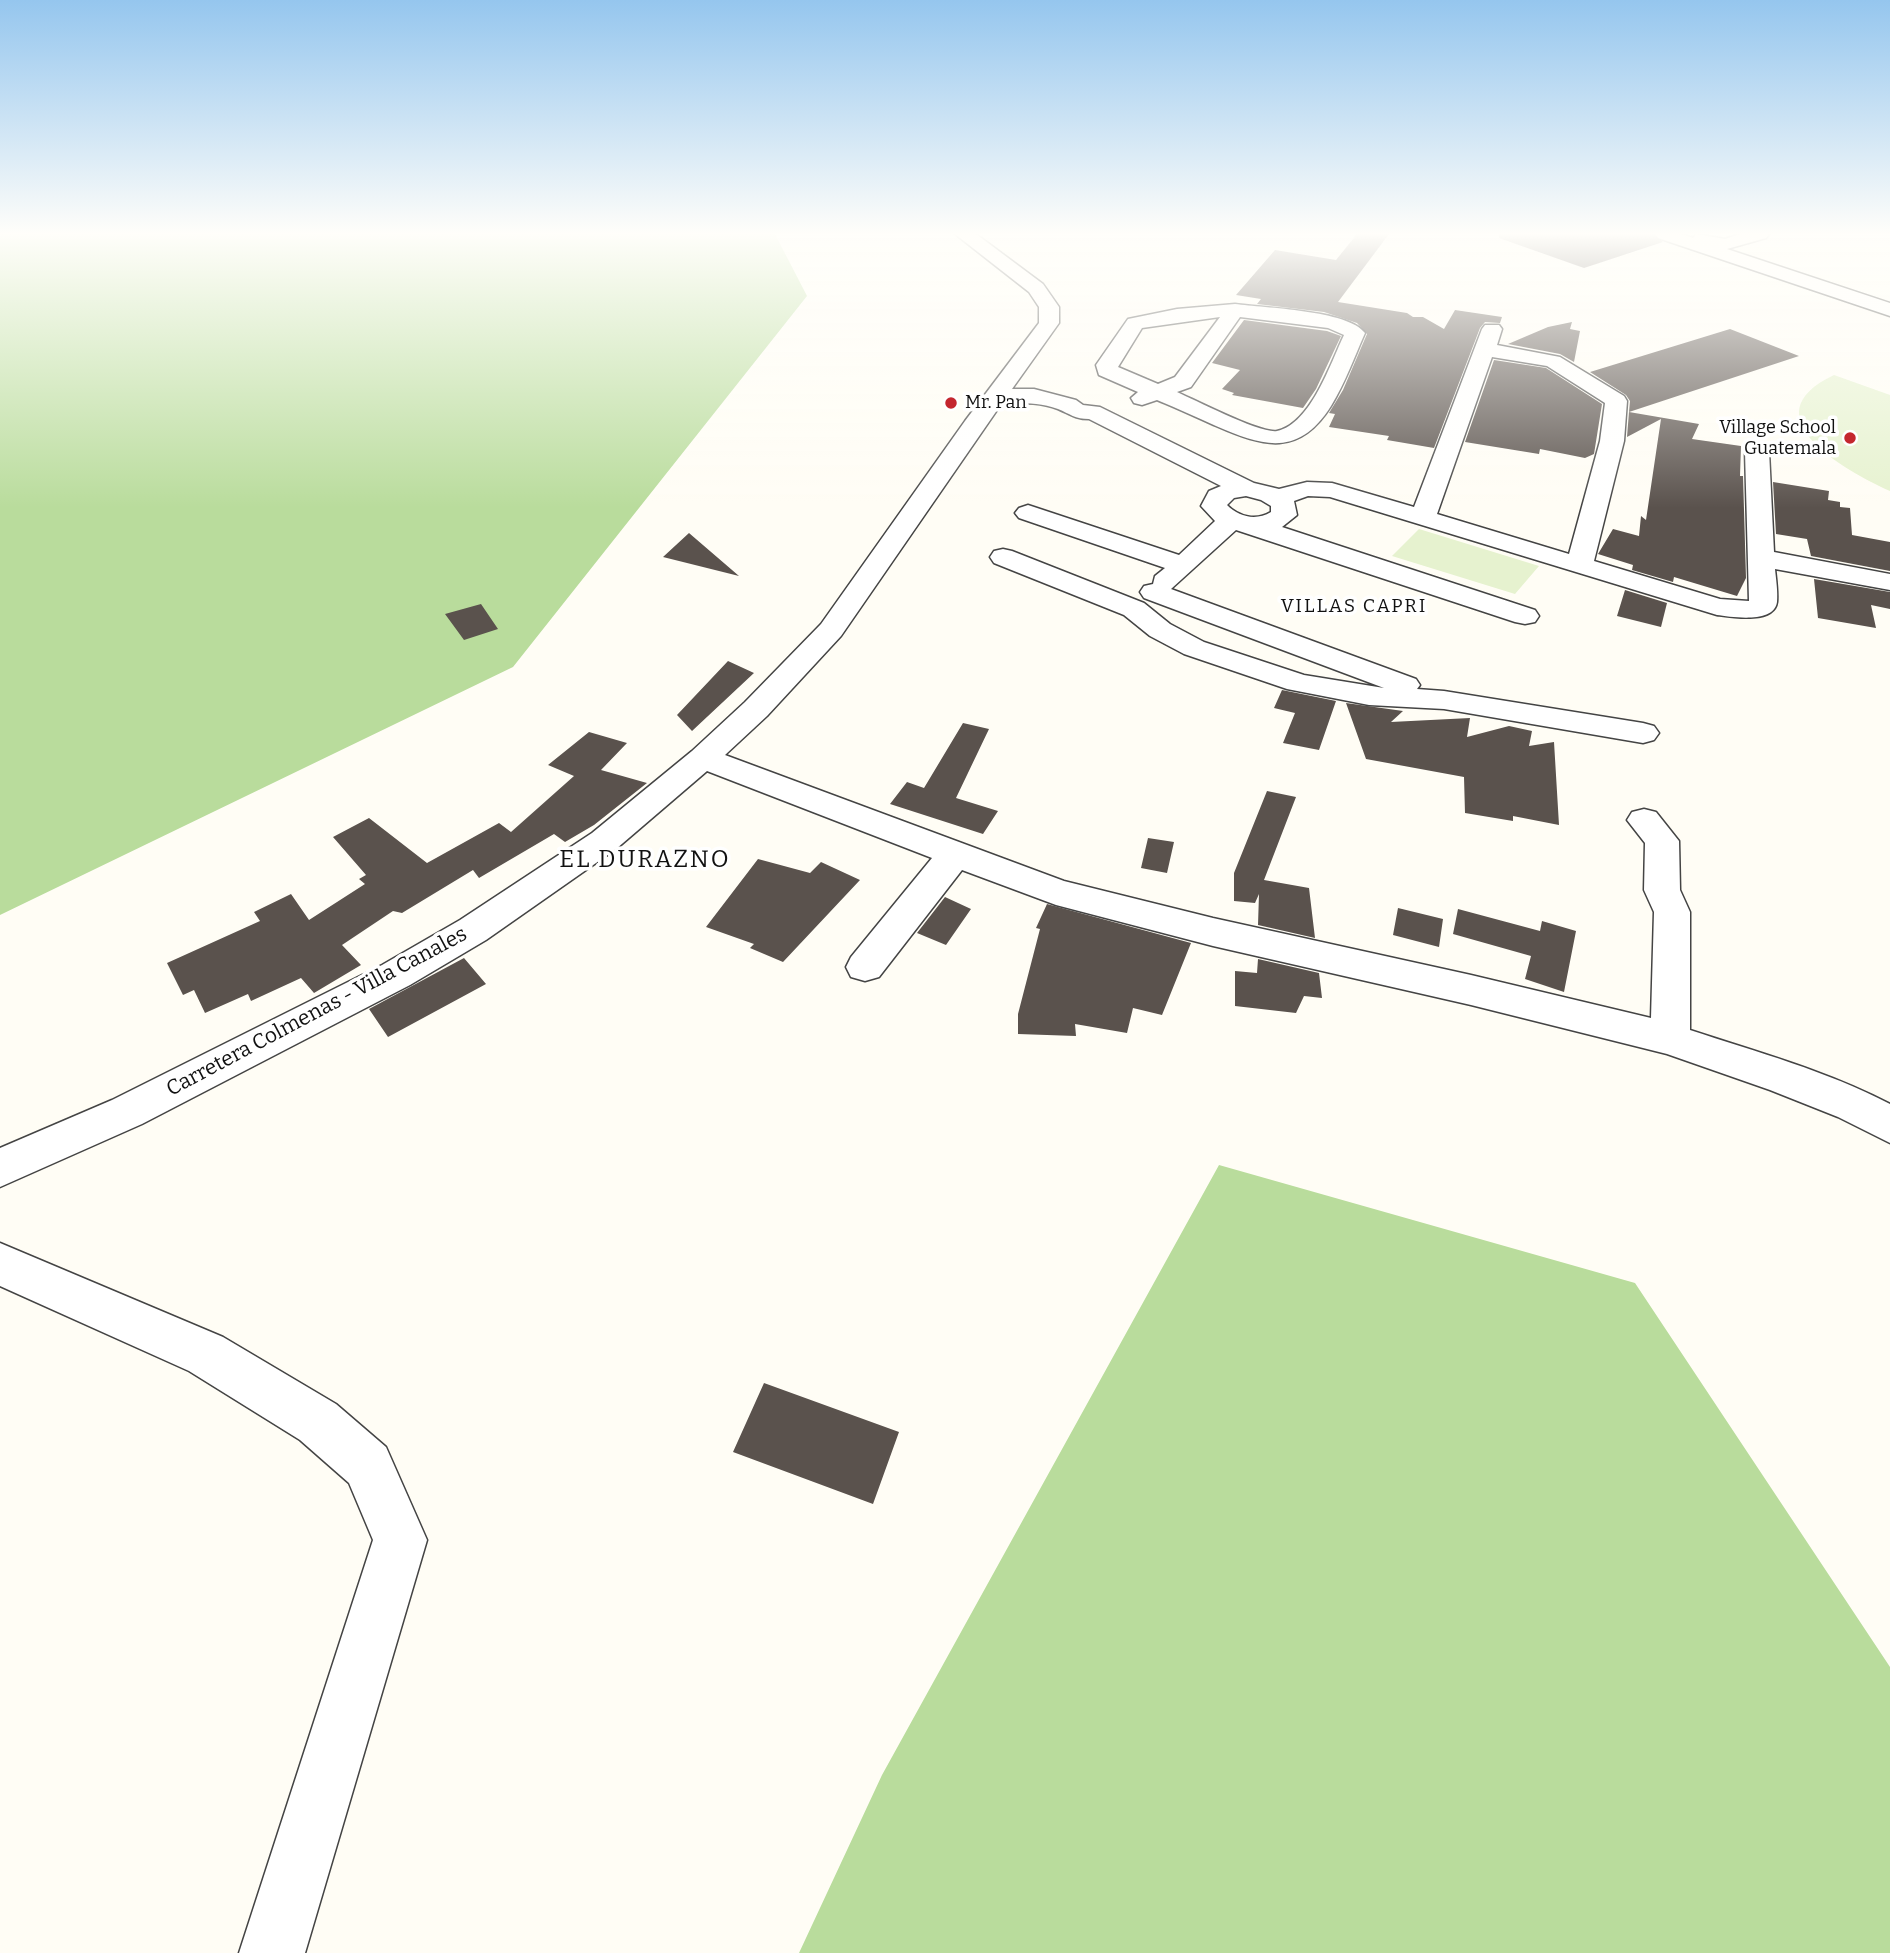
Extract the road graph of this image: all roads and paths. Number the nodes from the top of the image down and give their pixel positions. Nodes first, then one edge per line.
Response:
1 (1047, 325) edge
2 (1132, 325) edge
3 (1224, 325) edge
4 (1337, 325) edge
5 (1016, 369) junction
6 (1156, 391) junction
7 (987, 408) junction
8 (1041, 409) junction
9 (1098, 414) junction
10 (1087, 436) junction
11 (1757, 452) dead end
12 (1153, 468) dead end
13 (1190, 488) dead end
14 (1246, 489) junction
15 (1053, 492) dead end
16 (1277, 498) junction
17 (1028, 513) junction
18 (1231, 515) junction
19 (1423, 516) junction
20 (1761, 558) junction
21 (1580, 563) junction
22 (1184, 565) junction
23 (1890, 582) edge
24 (1144, 601) junction
25 (1525, 616) dead end
26 (1444, 700) junction
27 (1643, 733) dead end
28 (703, 758) junction
29 (1644, 820) dead end
30 (956, 853) junction
31 (865, 967) dead end
32 (1670, 1039) junction
33 (1890, 1125) edge
34 (0, 1168) edge
35 (0, 1264) edge
36 (272, 1953) edge

1 - 5 street, Carretera Colmenas - Villa Canales
2 - 6 street
3 - 6 street
4 - 6 street
5 - 7 street, Carretera Colmenas - Villa Canales
5 - 8 street
6 - 9 street
7 - 8 street
7 - 8 street
7 - 28 street, Carretera Colmenas - Villa Canales
8 - 9 street
8 - 10 street
9 - 10 street
9 - 14 street
10 - 12 street
11 - 20 street
13 - 18 street
14 - 16 street
14 - 18 street
15 - 17 street
16 - 18 street
16 - 19 street
17 - 22 street
17 - 24 street
18 - 22 street
18 - 25 street
19 - 21 street
19 - 21 street
20 - 21 street
20 - 23 street
22 - 24 street
24 - 26 street
24 - 26 street
26 - 27 street
28 - 30 street
28 - 34 street, Carretera Colmenas - Villa Canales
29 - 32 street
30 - 31 street
30 - 32 street
32 - 33 street
35 - 36 street

